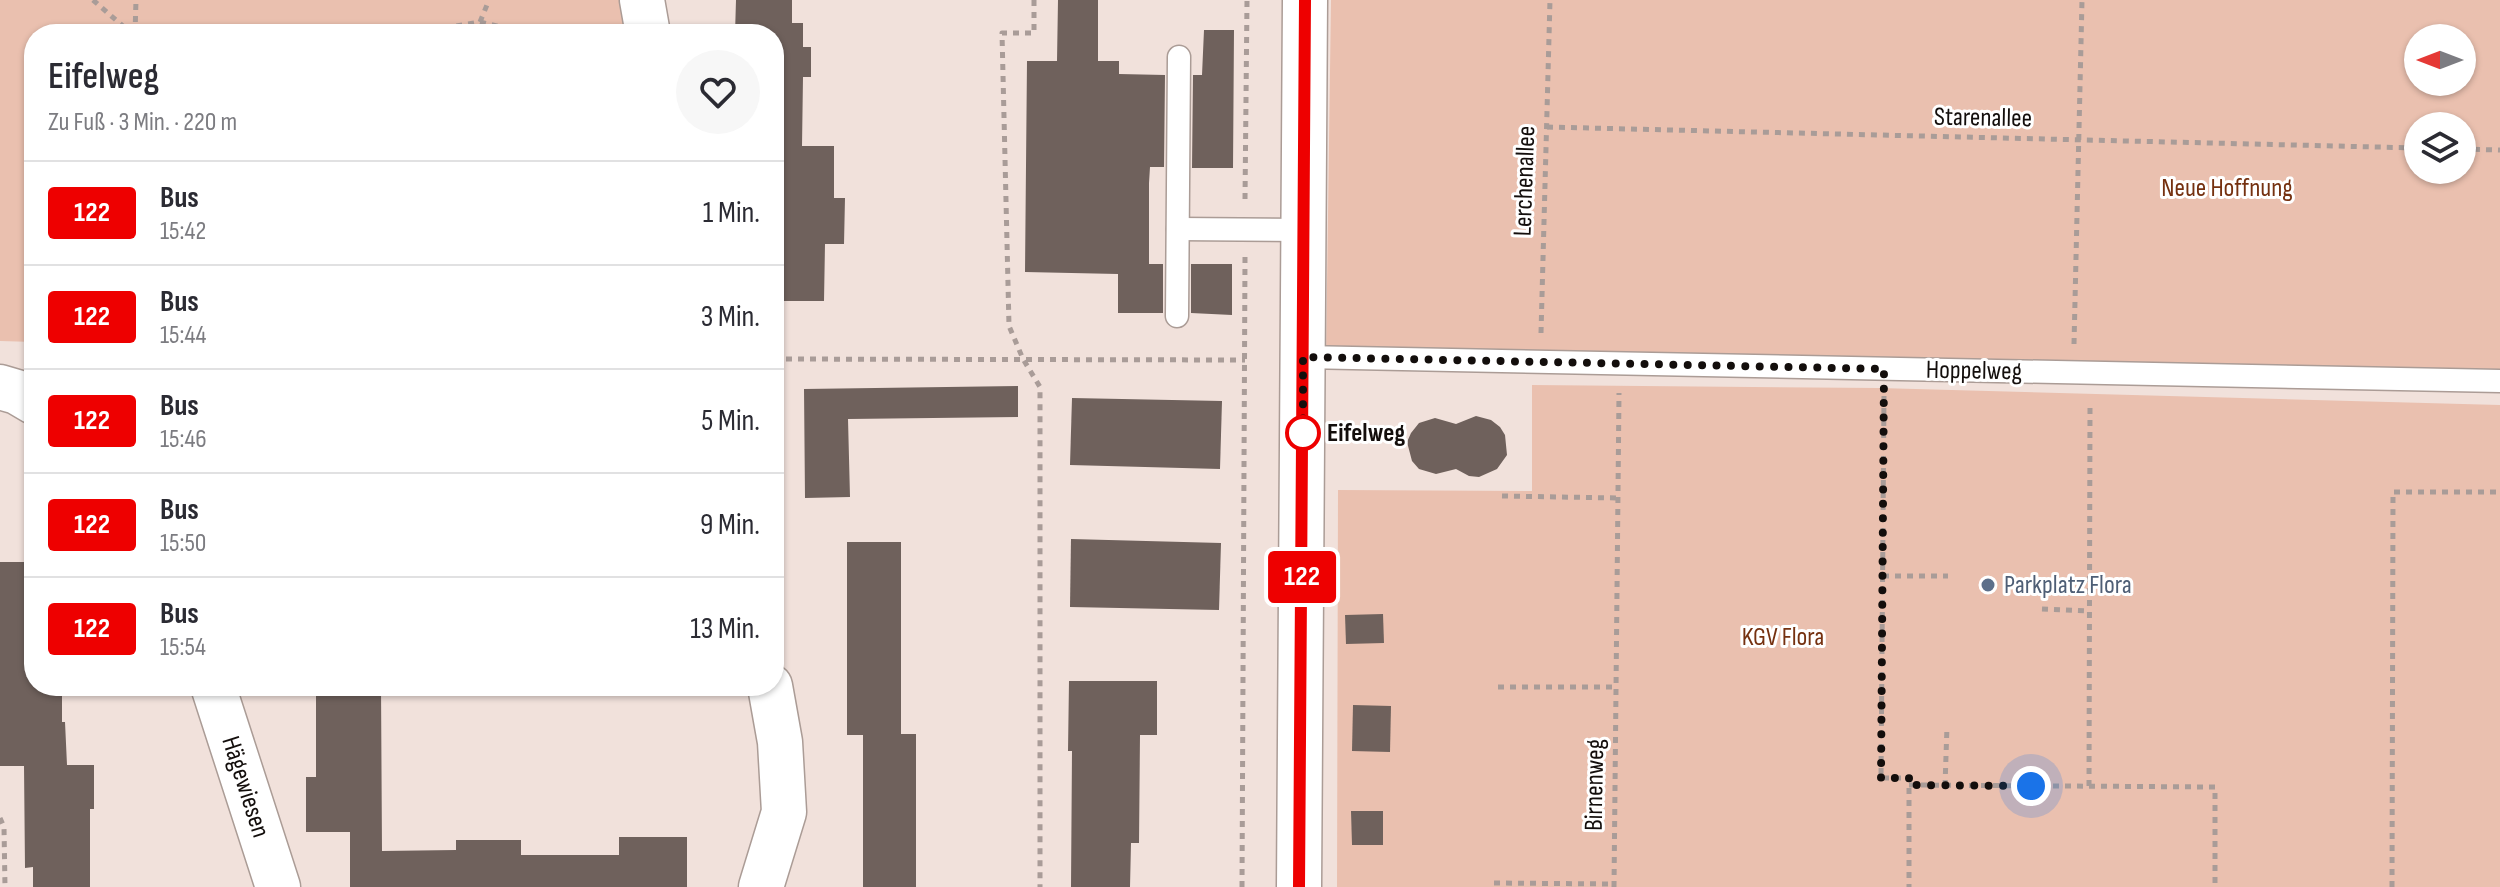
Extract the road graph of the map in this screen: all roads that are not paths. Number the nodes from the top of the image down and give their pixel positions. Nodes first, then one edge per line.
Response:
1 (642, 0) edge
2 (1305, 0) edge
3 (646, 24) edge
4 (1179, 57) dead end
5 (1178, 229) junction
6 (1304, 230) junction
7 (1177, 316) dead end
8 (1303, 357) junction
9 (2500, 381) edge
10 (0, 387) edge
11 (24, 396) edge
12 (216, 696) edge
13 (772, 696) edge
14 (278, 887) edge
15 (761, 887) edge
16 (1299, 887) edge

1 - 3 street
2 - 6 street
4 - 5 lane
5 - 6 lane
5 - 7 lane
6 - 8 street
8 - 9 lane, Hoppelweg
8 - 16 street
10 - 11 street
12 - 14 street, Hägewiesen
13 - 15 street

